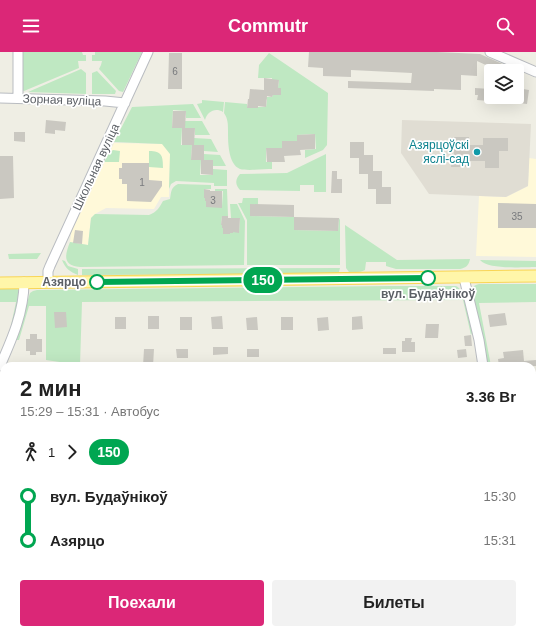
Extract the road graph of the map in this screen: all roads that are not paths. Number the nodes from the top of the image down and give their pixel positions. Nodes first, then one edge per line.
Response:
1 (18, 52) edge
2 (148, 52) edge
3 (490, 52) edge
4 (536, 72) edge
5 (0, 98) edge
6 (18, 98) junction
7 (125, 103) junction
8 (536, 276) edge
9 (464, 278) junction
10 (0, 282) edge
11 (24, 282) junction
12 (48, 282) junction
13 (2, 362) edge
14 (482, 362) edge

1 - 6 street
2 - 7 street, Школьная вуліца
3 - 4 street
5 - 6 street, Зорная вуліца
6 - 7 street, Зорная вуліца
7 - 12 street, Школьная вуліца
8 - 9 main road
9 - 12 main road
9 - 14 street
10 - 11 main road
11 - 12 main road
11 - 13 street

